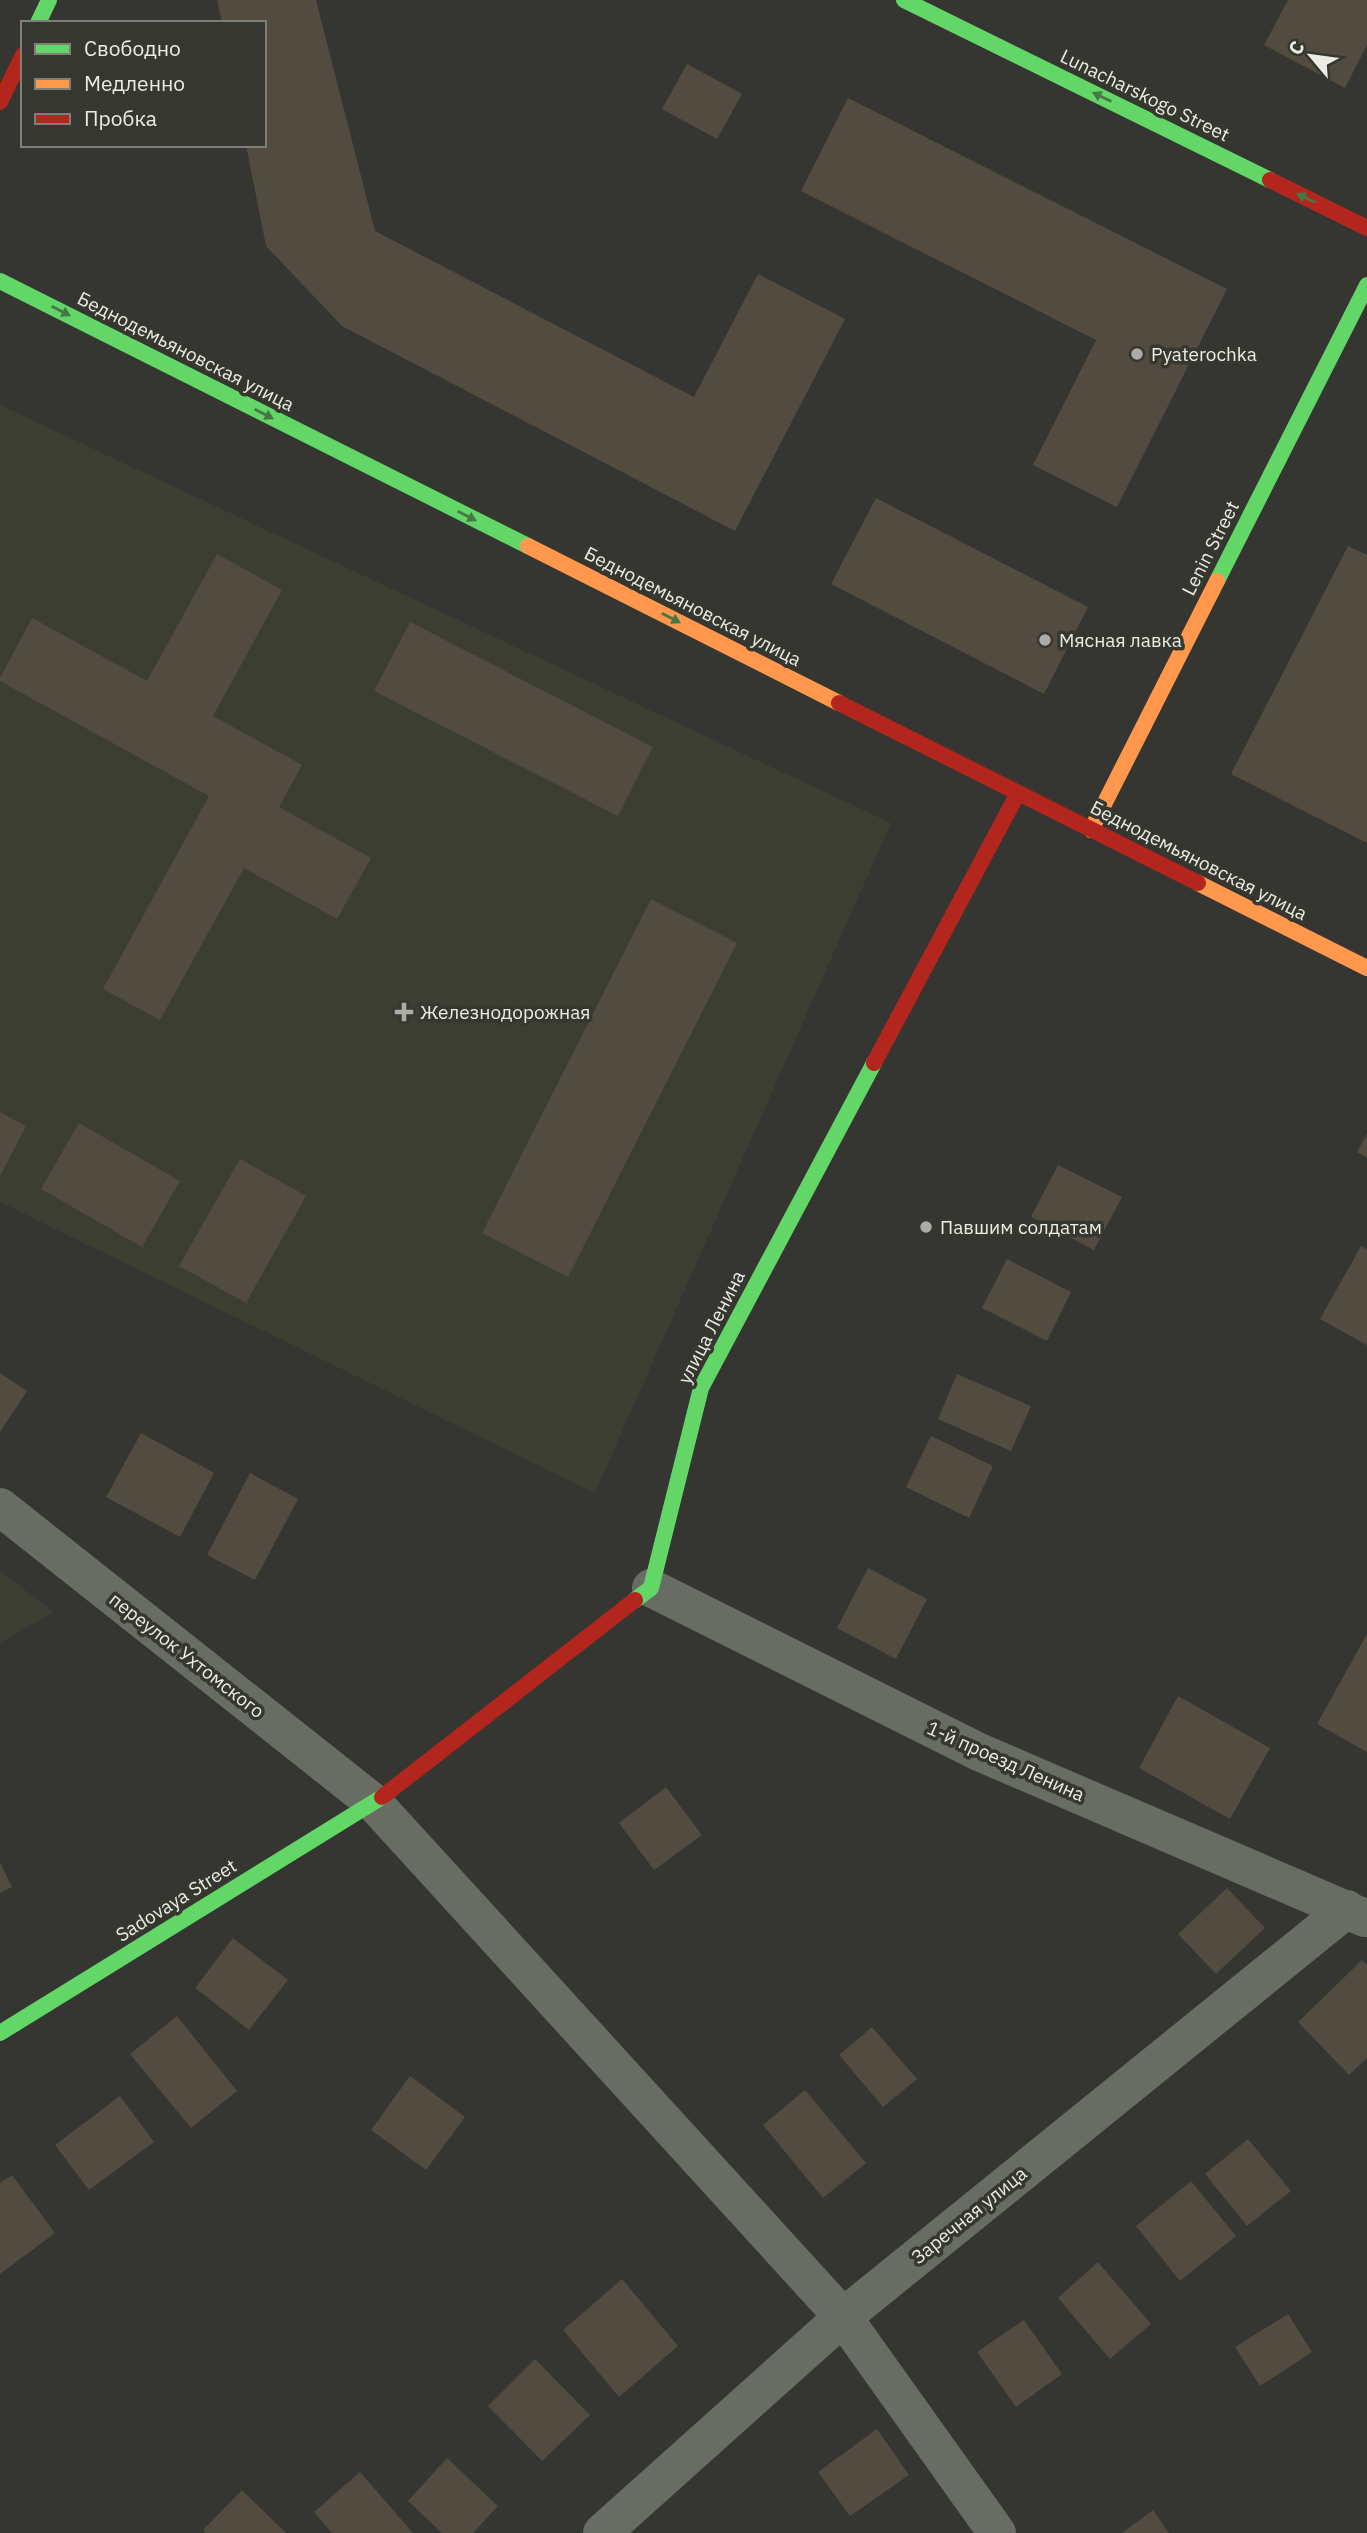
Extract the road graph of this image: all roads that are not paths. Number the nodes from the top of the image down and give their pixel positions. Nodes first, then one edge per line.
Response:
1 (49, 0) edge
2 (904, 0) edge
3 (39, 21) edge
4 (21, 59) edge
5 (0, 102) edge
6 (1367, 228) edge
7 (0, 281) edge
8 (1367, 285) edge
9 (1018, 793) junction
10 (1091, 830) junction
11 (1367, 968) edge
12 (0, 1507) edge
13 (651, 1588) junction
14 (374, 1803) junction
15 (1357, 1914) edge
16 (0, 2033) edge
17 (843, 2317) junction
18 (602, 2533) edge
19 (997, 2533) edge

1 - 3 main road
6 -> 2 main road, Lunacharskogo Street
4 - 5 main road
7 -> 9 main road, Беднодемьяновская улица
8 - 10 main road, Lenin Street
9 - 10 main road, Беднодемьяновская улица
9 - 13 main road, улица Ленина
10 - 11 main road, Беднодемьяновская улица
12 - 14 street, переулок Ухтомского
13 - 14 main road
13 - 15 street, 1-й проезд Ленина
14 - 16 main road, Sadovaya Street
14 - 17 street, переулок Ухтомского
15 - 17 street, Заречная улица
17 - 18 street, Заречная улица
17 - 19 street, переулок Ухтомского

